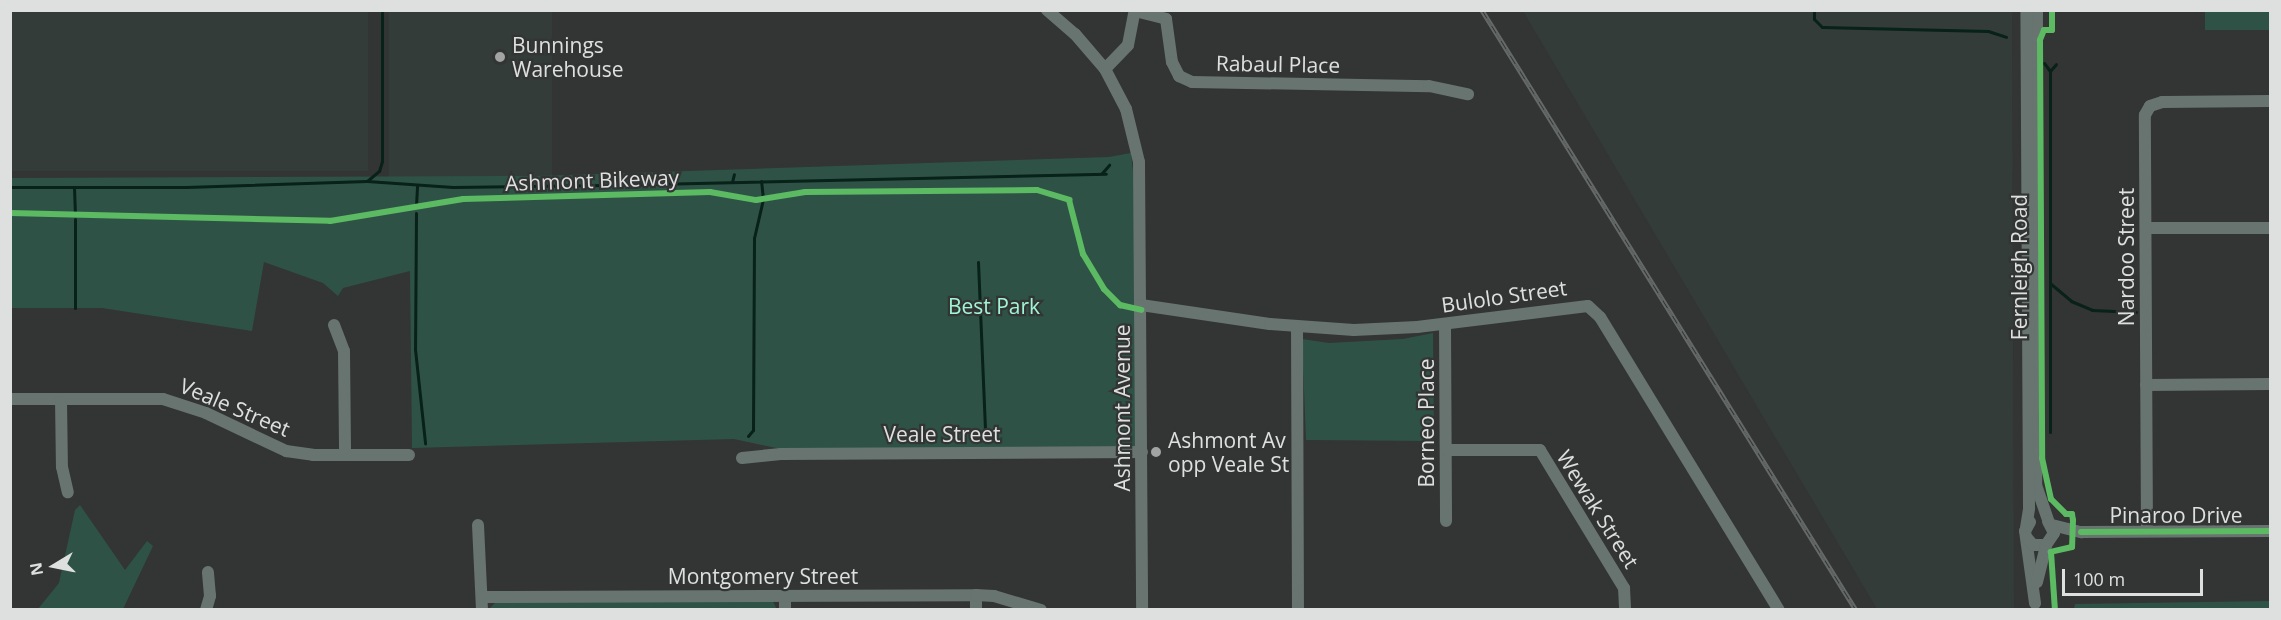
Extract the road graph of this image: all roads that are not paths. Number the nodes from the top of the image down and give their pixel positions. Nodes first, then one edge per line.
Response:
1 (1047, 10) edge
2 (2026, 10) edge
3 (2037, 10) edge
4 (1136, 11) edge
5 (1106, 69) junction
6 (1468, 94) dead end
7 (2271, 101) edge
8 (2146, 228) junction
9 (2271, 228) edge
10 (1141, 305) junction
11 (1445, 324) junction
12 (334, 325) dead end
13 (1297, 327) junction
14 (2271, 384) edge
15 (2146, 385) junction
16 (10, 399) edge
17 (61, 399) junction
18 (1446, 450) junction
19 (1142, 452) junction
20 (345, 455) junction
21 (409, 455) dead end
22 (742, 458) dead end
23 (68, 492) dead end
24 (1446, 521) dead end
25 (2050, 523) junction
26 (477, 525) dead end
27 (2147, 531) junction
28 (2271, 531) edge
29 (2081, 532) junction
30 (2026, 533) junction
31 (2049, 543) junction
32 (208, 572) dead end
33 (976, 595) junction
34 (785, 596) junction
35 (482, 603) edge
36 (2036, 606) edge
37 (206, 609) edge
38 (785, 609) edge
39 (976, 609) edge
40 (1041, 609) edge
41 (1142, 609) edge
42 (1298, 609) edge
43 (1625, 609) edge
44 (1779, 609) edge

1 - 5 street, Ashmont Avenue
2 - 30 street, Fernleigh Road
3 - 25 street, Fernleigh Road
4 - 5 street
4 - 6 street, Rabaul Place
5 - 10 street, Ashmont Avenue
7 - 8 street, Nardoo Street
8 - 9 street
8 - 15 street, Nardoo Street
10 - 13 street, Bulolo Street
10 - 19 street, Ashmont Avenue
11 - 13 street, Bulolo Street
11 - 18 street, Borneo Place
11 - 44 street, Bulolo Street
12 - 20 street
13 - 42 street
14 - 15 street
15 - 27 street, Nardoo Street
16 - 17 street, Veale Street
17 - 20 street, Veale Street
17 - 23 street
18 - 24 street, Borneo Place
18 - 43 street, Wewak Street
19 - 22 street, Veale Street
19 - 41 street, Ashmont Avenue
20 - 21 street, Veale Street
25 - 29 street, Pinaroo Drive
25 - 30 street
25 - 31 street, Fernleigh Road
26 - 35 street
27 - 28 street, Pinaroo Drive
27 - 29 street, Pinaroo Drive
29 - 31 street, Pinaroo Drive
30 - 31 street
30 - 36 street, Fernleigh Road
31 - 36 street, Fernleigh Road
32 - 37 street
33 - 34 street, Montgomery Street
33 - 39 street
33 - 40 street, Montgomery Street
34 - 35 street, Montgomery Street
34 - 38 street

